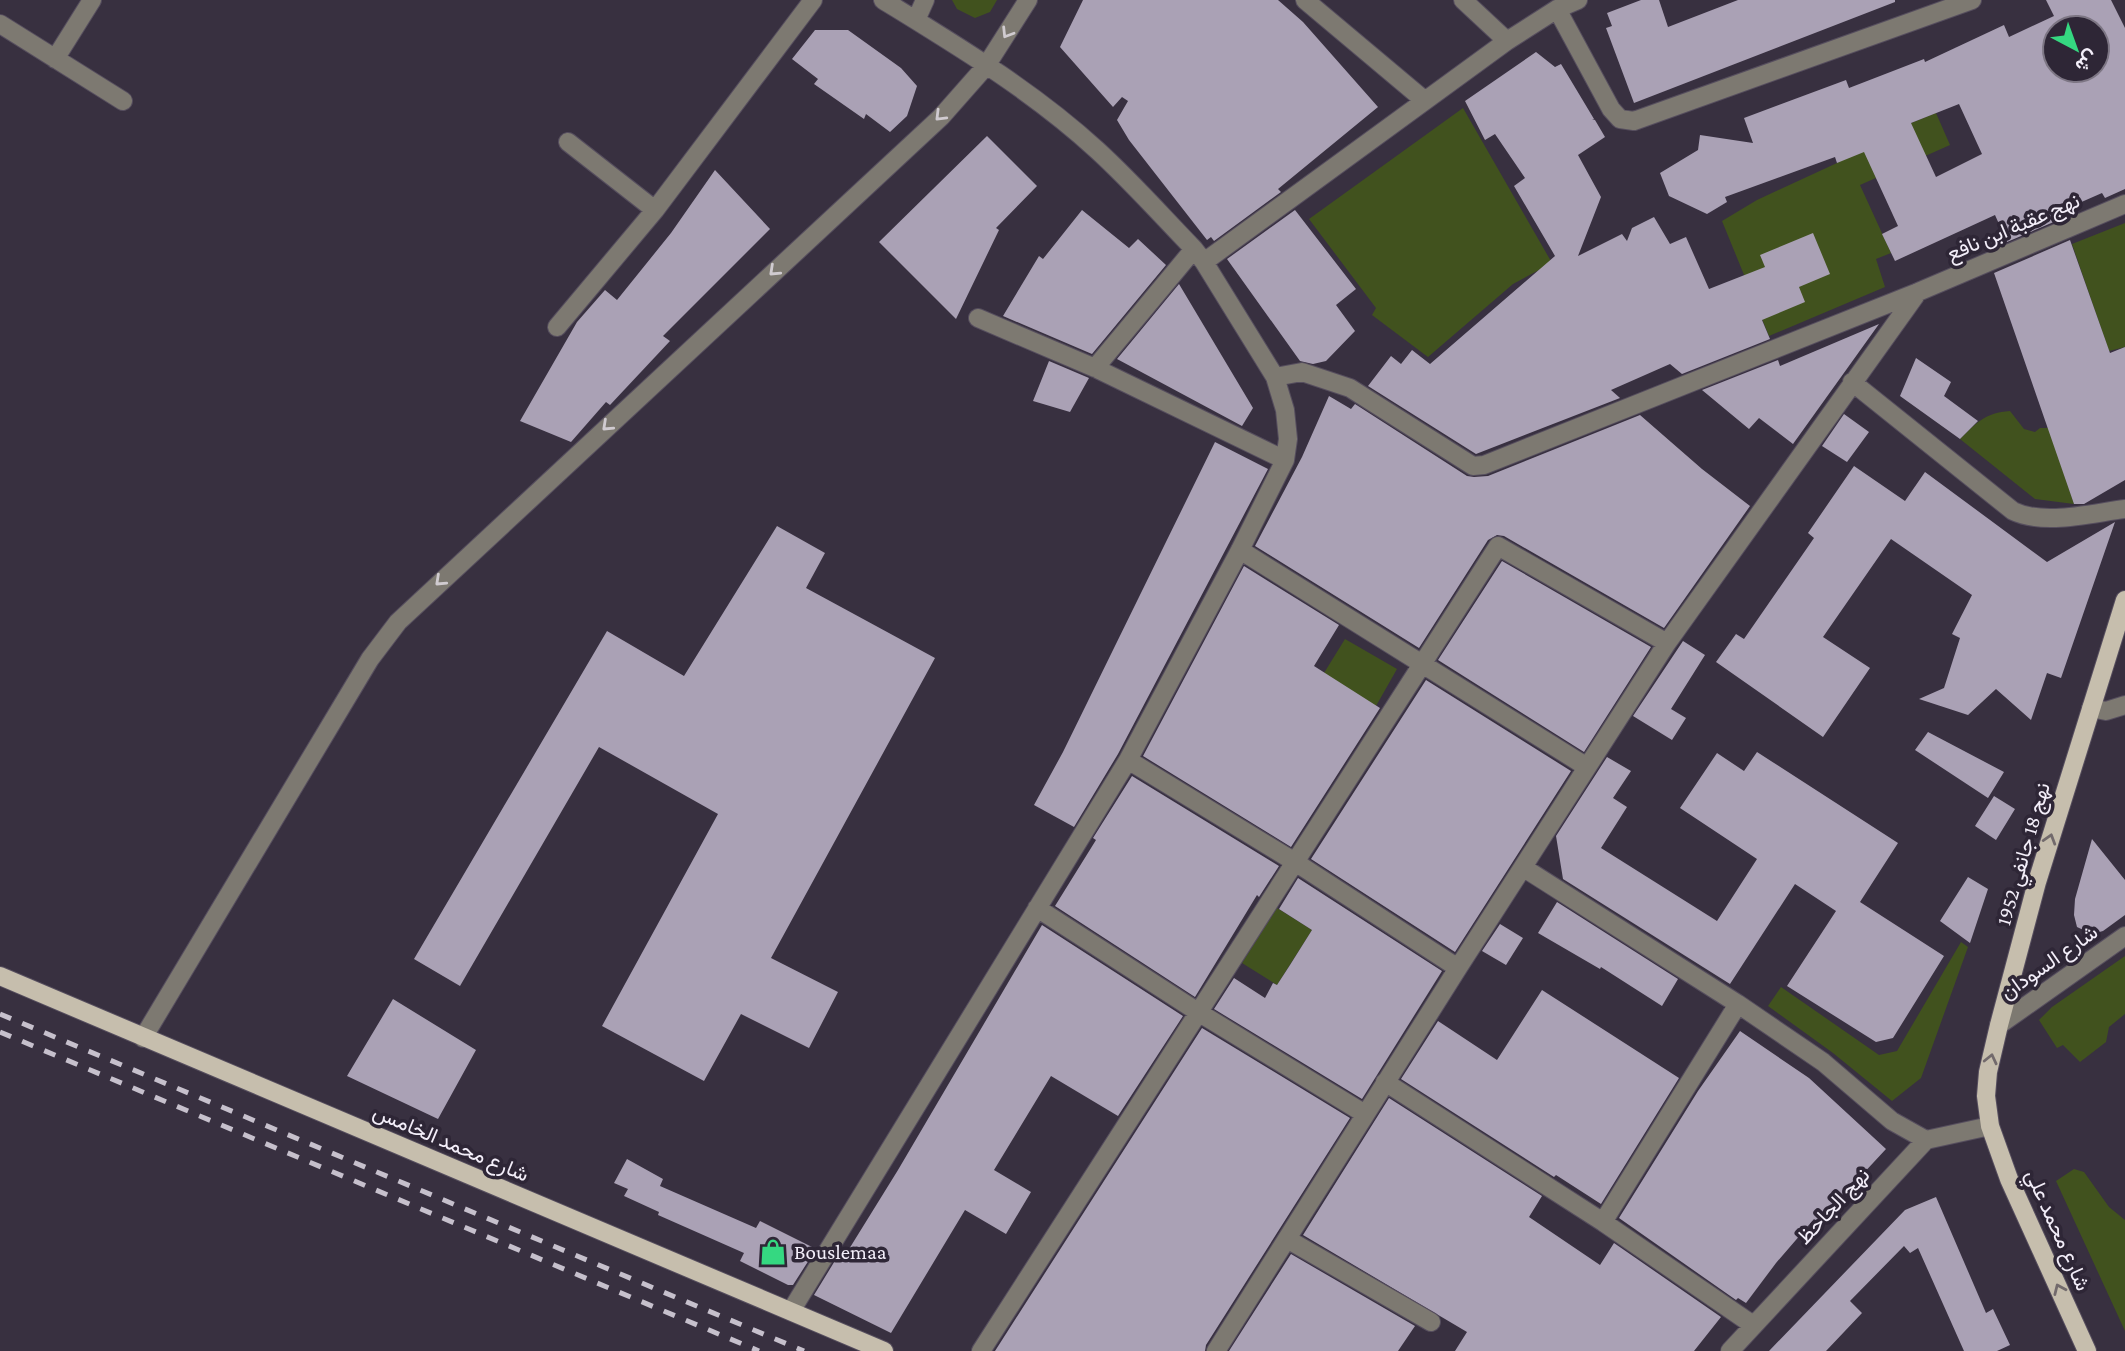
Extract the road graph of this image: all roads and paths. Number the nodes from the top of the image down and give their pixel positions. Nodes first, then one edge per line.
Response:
1 (92, 0) edge
2 (813, 0) edge
3 (883, 0) edge
4 (925, 0) edge
5 (1028, 0) edge
6 (1305, 0) edge
7 (1463, 0) edge
8 (1578, 0) edge
9 (1972, 0) edge
10 (1557, 9) junction
11 (916, 20) junction
12 (0, 24) edge
13 (1507, 41) junction
14 (55, 59) junction
15 (986, 66) junction
16 (1424, 100) junction
17 (123, 101) dead end
18 (568, 142) dead end
19 (2125, 204) edge
20 (655, 210) junction
21 (1199, 256) junction
22 (1919, 292) junction
23 (978, 318) dead end
24 (557, 327) dead end
25 (1095, 368) junction
26 (1275, 377) junction
27 (1852, 382) junction
28 (1285, 460) junction
29 (2125, 509) edge
30 (1240, 550) junction
31 (2125, 600) edge
32 (1667, 643) junction
33 (1421, 663) junction
34 (2125, 705) edge
35 (2091, 708) junction
36 (1128, 760) junction
37 (1587, 767) junction
38 (1294, 862) junction
39 (1524, 868) junction
40 (1037, 908) junction
41 (2125, 936) edge
42 (1458, 968) junction
43 (0, 976) edge
44 (1738, 1004) junction
45 (1198, 1012) junction
46 (1999, 1026) junction
47 (143, 1038) junction
48 (1385, 1082) junction
49 (1365, 1114) junction
50 (1990, 1126) junction
51 (1926, 1140) junction
52 (1603, 1222) junction
53 (1287, 1239) junction
54 (791, 1311) junction
55 (1431, 1322) dead end
56 (1753, 1325) junction
57 (884, 1351) edge
58 (981, 1351) edge
59 (1216, 1351) edge
60 (1730, 1351) edge
61 (2087, 1351) edge

1 - 14 street
2 - 20 street
3 - 11 street
4 - 11 street
5 -> 15 street
6 - 16 street
7 - 13 street
8 - 10 street
9 - 10 street
10 - 13 street
11 - 15 street
12 - 14 street
13 - 16 street
14 - 17 street
15 - 21 street
15 -> 47 street
16 - 21 street
18 - 20 street
19 - 22 street, نهج عقبة ابن نافع
20 - 24 street
21 - 25 street
21 - 26 street
22 - 26 street, نهج عقبة ابن نافع
22 - 27 street
23 - 25 street
25 - 28 street
26 - 28 street
27 - 29 street
27 - 32 street
28 - 30 street
30 - 33 street
30 - 36 street
31 - 35 main road, نهج 18 جانفي 1952
32 - 33 street
32 - 37 street
33 - 37 street
33 - 38 street
34 - 35 street
46 -> 35 main road, نهج 18 جانفي 1952
36 - 38 street
36 - 40 street
37 - 39 street
38 - 42 street
38 - 45 street
39 - 42 street
39 - 44 street
40 - 45 street
40 - 54 street
41 - 46 street, شارع السودان
42 - 48 street
43 - 47 main road, شارع محمد الخامس
44 - 51 street
44 - 52 street
45 - 49 street
45 - 58 street
50 -> 46 main road, نهج 18 جانفي 1952
47 - 54 main road, شارع محمد الخامس
48 - 49 street
48 - 52 street
49 - 53 street
50 - 51 street
61 -> 50 main road, شارع محمد علي
51 - 56 street, نهج الجاحظ
52 - 56 street
53 - 55 street
53 - 59 street
54 - 57 main road, شارع محمد الخامس
56 - 60 street, نهج الجاحظ

